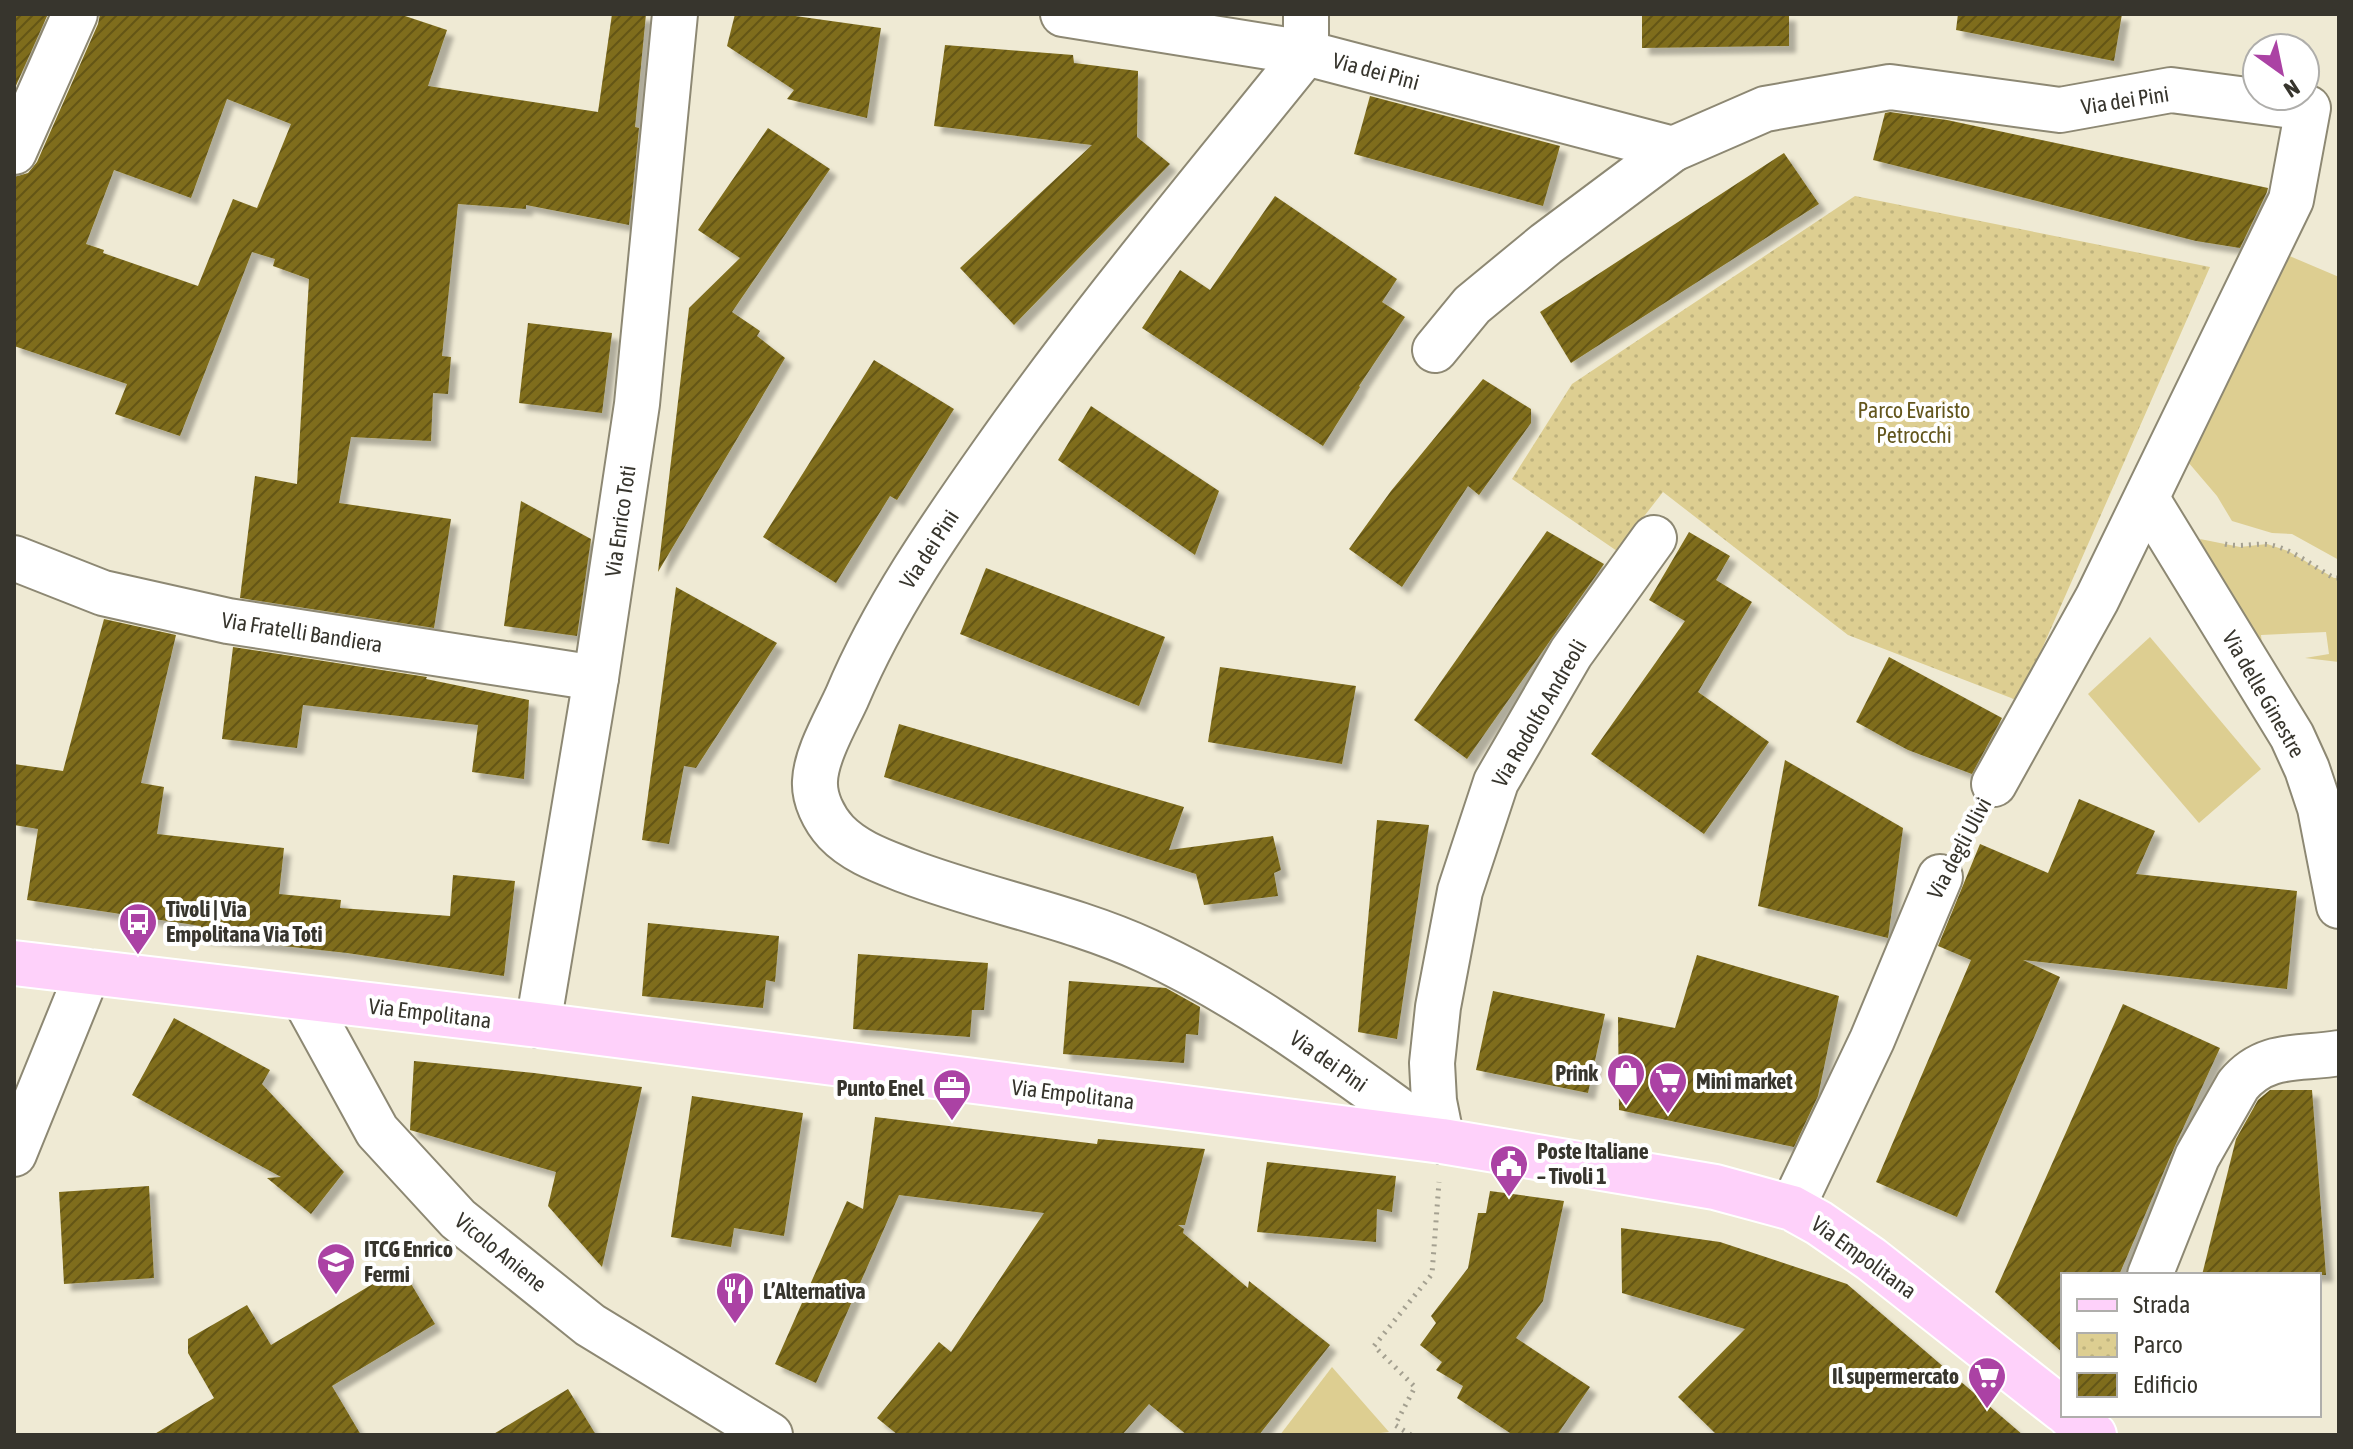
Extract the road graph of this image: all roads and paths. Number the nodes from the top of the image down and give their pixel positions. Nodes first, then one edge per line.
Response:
1 (75, 14) edge
2 (675, 14) edge
3 (1063, 14) edge
4 (1306, 34) edge
5 (1673, 149) junction
6 (14, 152) edge
7 (1435, 350) dead end
8 (2147, 499) junction
9 (1654, 538) dead end
10 (2173, 541) junction
11 (14, 558) edge
12 (2339, 578) edge
13 (596, 678) junction
14 (1994, 784) joint
15 (1940, 877) joint
16 (2339, 906) edge
17 (14, 963) edge
18 (88, 972) junction
19 (304, 998) junction
20 (538, 1025) junction
21 (2339, 1053) edge
22 (1442, 1141) junction
23 (14, 1154) edge
24 (1792, 1208) junction
25 (2151, 1273) edge
26 (2061, 1405) edge
27 (770, 1435) edge
28 (1411, 1435) edge

1 - 6 street
2 - 13 street, Via Enrico Toti
3 - 4 street
4 - 5 street, Via dei Pini
4 - 22 street, Via dei Pini
5 - 7 street, Via dei Pini
5 - 8 street, Via dei Pini
8 - 10 street, Via delle Ginestre
8 - 14 street, Via degli Ulivi
9 - 22 street, Via Rodolfo Andreoli
10 - 12 path
10 - 16 street, Via delle Ginestre
11 - 13 street, Via Fratelli Bandiera
13 - 20 street, Via Enrico Toti
14 - 15 path, Via degli Ulivi
15 - 24 street, Via degli Ulivi
17 - 18 main road, Via Empolitana
18 - 19 main road, Via Empolitana
18 - 23 street
19 - 20 main road, Via Empolitana
19 - 27 street, Vicolo Aniene
20 - 22 main road, Via Empolitana
21 - 25 street
22 - 24 main road, Via Empolitana
22 - 28 path
24 - 26 main road, Via Empolitana

